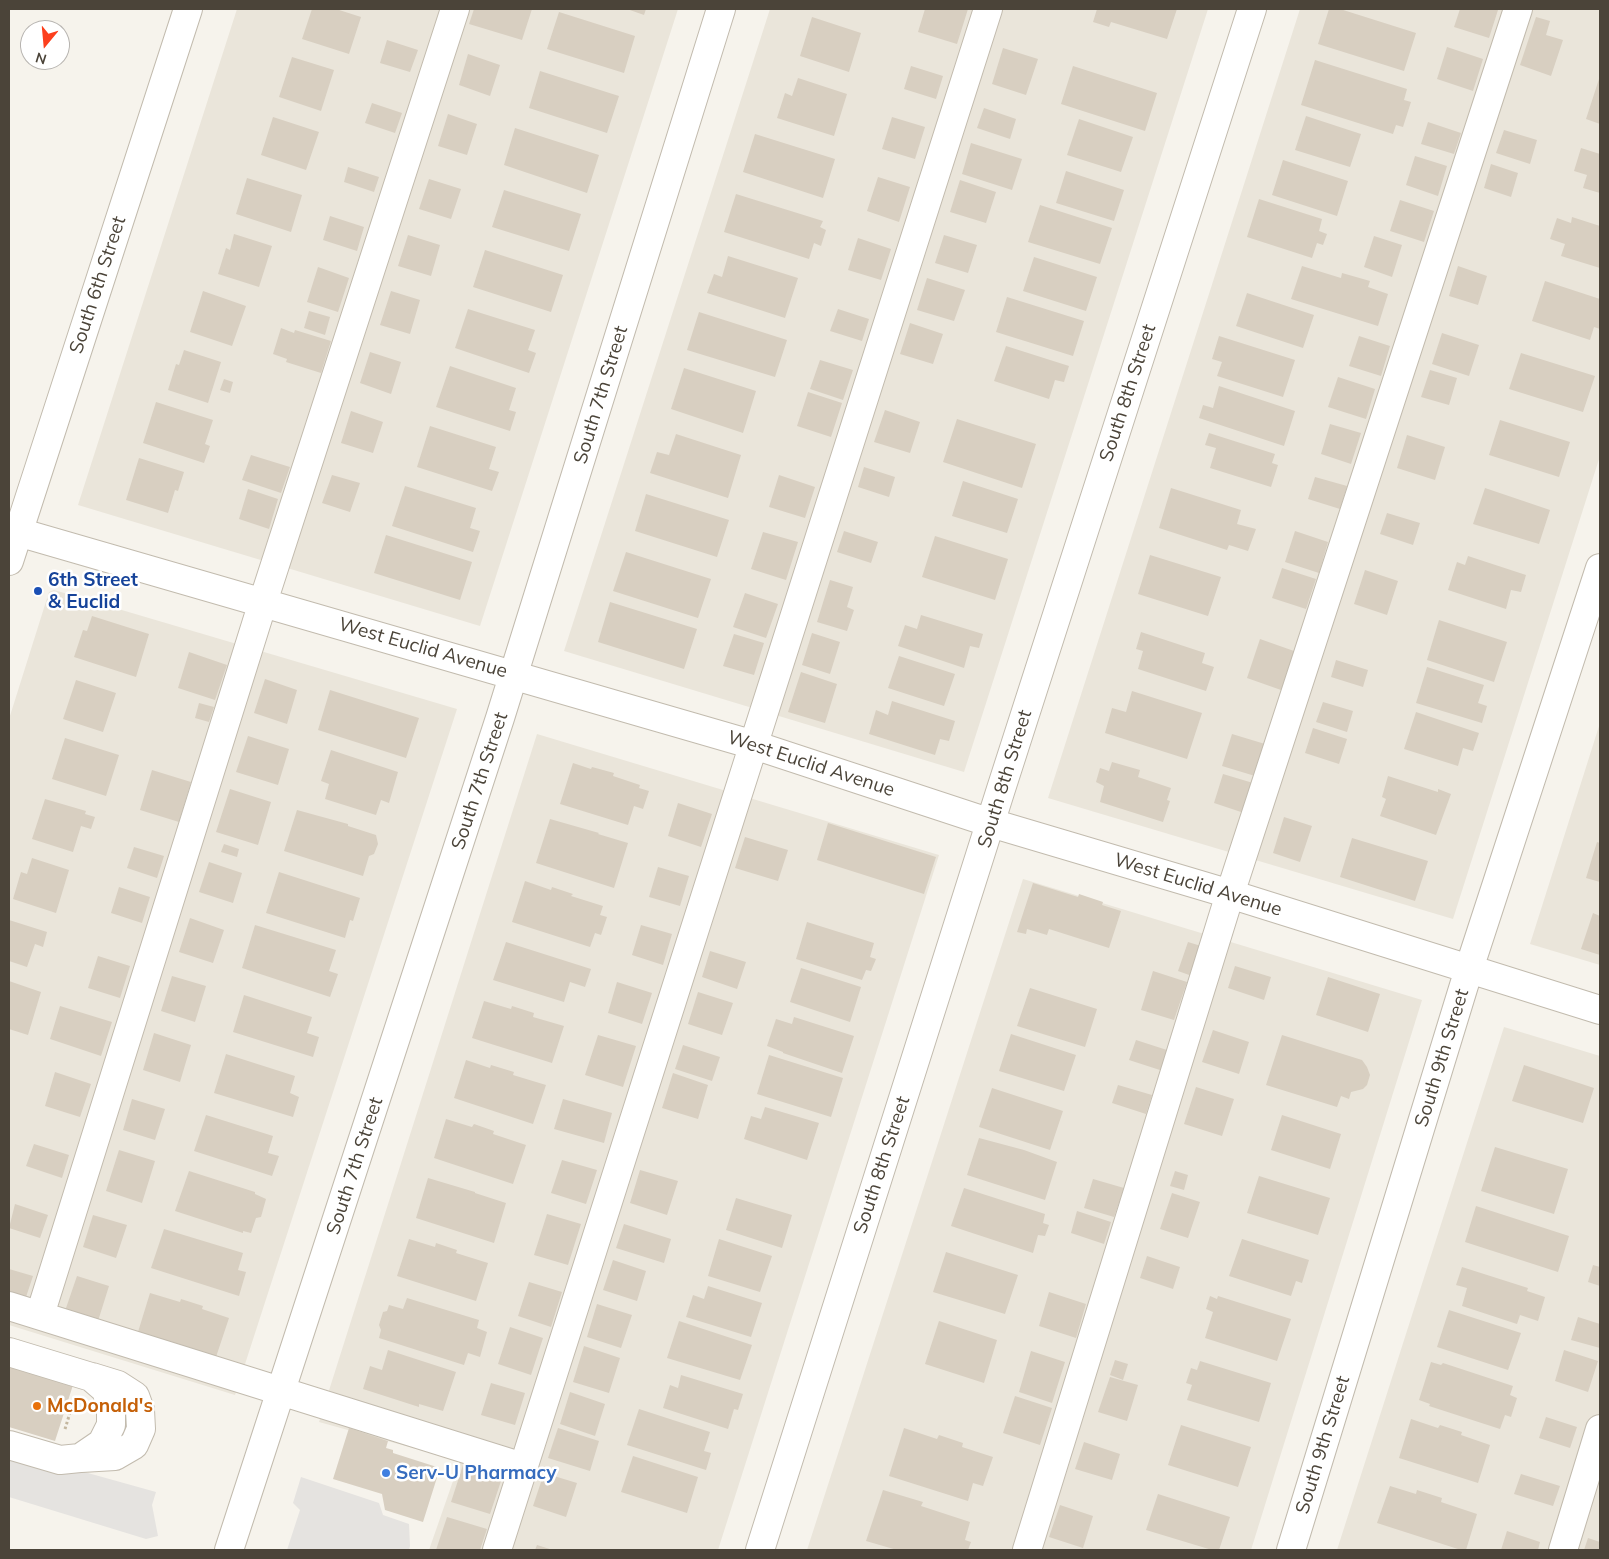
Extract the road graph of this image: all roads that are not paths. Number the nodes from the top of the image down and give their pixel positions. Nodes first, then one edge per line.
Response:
1 (188, 9) edge
2 (455, 9) edge
3 (721, 9) edge
4 (988, 9) edge
5 (1252, 9) edge
6 (1518, 9) edge
7 (18, 532) junction
8 (9, 561) edge
9 (1600, 568) edge
10 (263, 602) junction
11 (514, 675) junction
12 (754, 745) junction
13 (991, 823) junction
14 (1230, 894) junction
15 (1469, 969) junction
16 (1600, 1010) edge
17 (9, 1306) edge
18 (40, 1315) junction
19 (9, 1352) edge
20 (281, 1392) junction
21 (1600, 1429) edge
22 (9, 1445) edge
23 (523, 1467) junction
24 (230, 1550) edge
25 (497, 1550) edge
26 (760, 1550) edge
27 (1027, 1550) edge
28 (1291, 1550) edge
29 (1563, 1550) edge

1 - 7 street, South 6th Street
2 - 10 street
3 - 11 street, South 7th Street
4 - 12 street
5 - 13 street, South 8th Street
6 - 14 street
7 - 8 street, South 6th Street
7 - 10 street, West Euclid Avenue
9 - 15 street, South 9th Street
10 - 11 street, West Euclid Avenue
10 - 18 street
11 - 12 street, West Euclid Avenue
11 - 20 street, South 7th Street
12 - 13 street, West Euclid Avenue
12 - 23 street
13 - 14 street, West Euclid Avenue
13 - 26 street, South 8th Street
14 - 15 street, West Euclid Avenue
14 - 27 street
15 - 16 street, West Euclid Avenue
15 - 28 street, South 9th Street
17 - 18 street
18 - 20 street
19 - 22 street
20 - 23 street
20 - 24 street, South 7th Street
21 - 29 street
23 - 25 street

